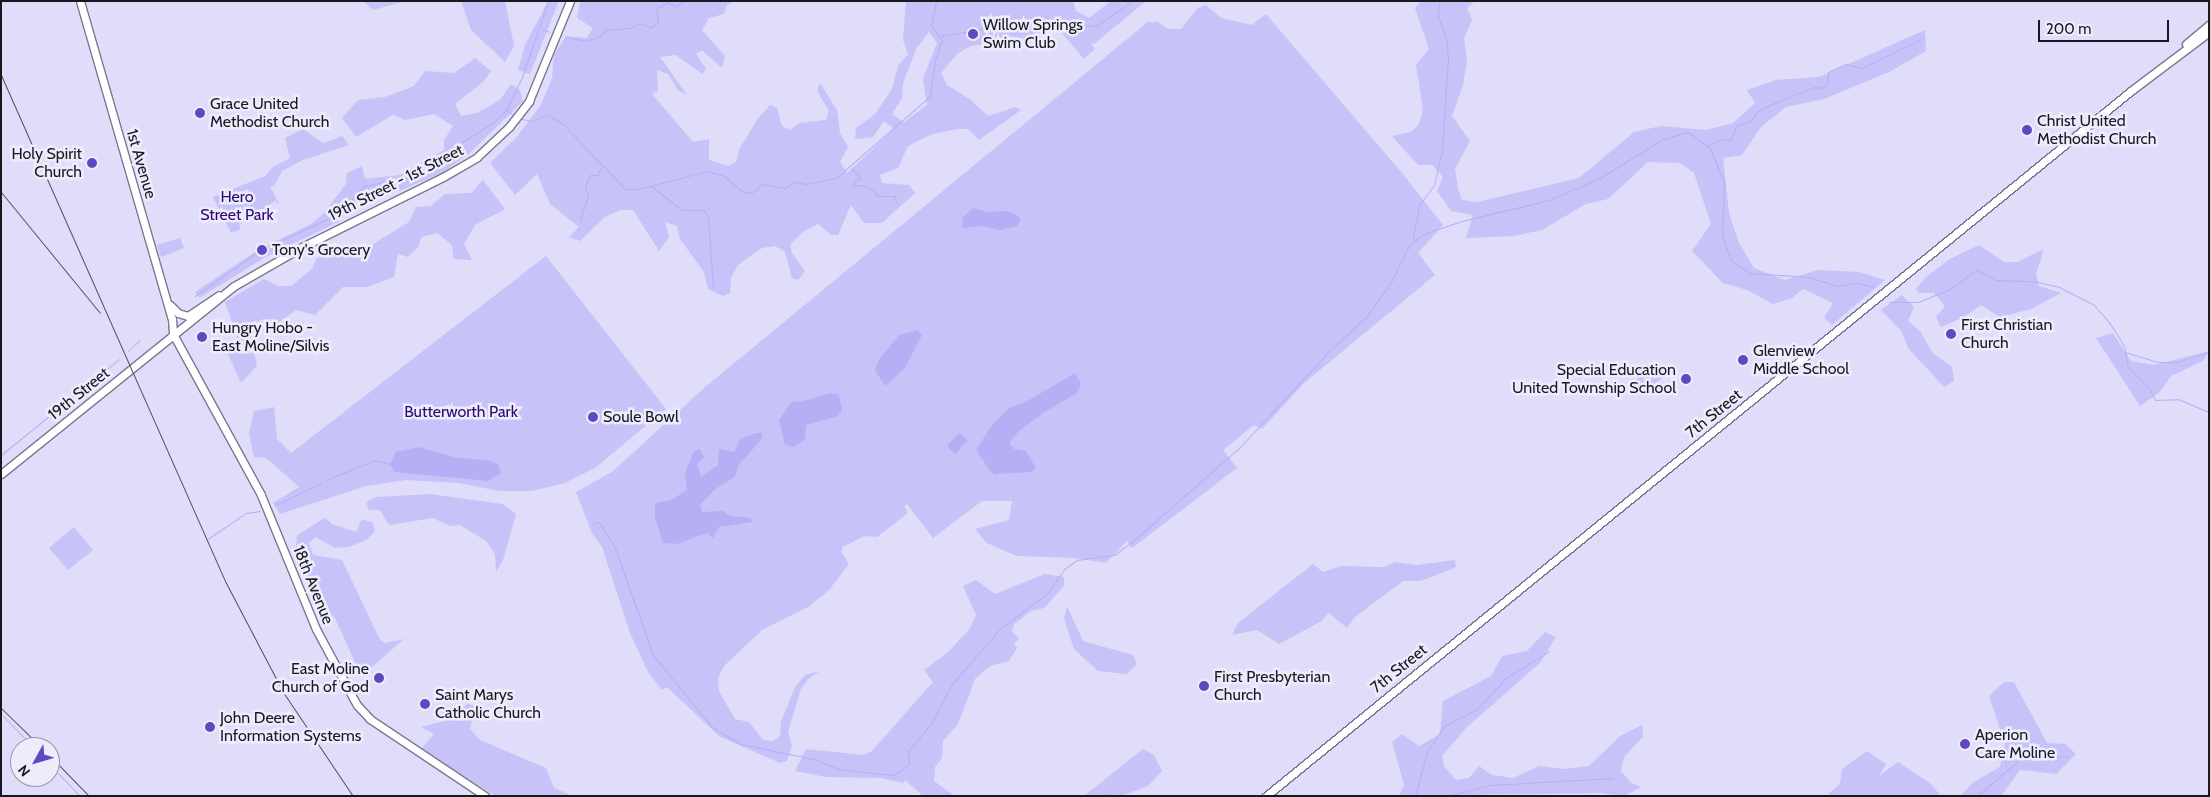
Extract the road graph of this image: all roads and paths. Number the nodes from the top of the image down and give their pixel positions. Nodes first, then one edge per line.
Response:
1 (80, 1) edge
2 (570, 1) edge
3 (2209, 25) edge
4 (2209, 32) edge
5 (2178, 53) junction
6 (234, 286) junction
7 (167, 302) junction
8 (173, 334) junction
9 (1, 474) edge
10 (485, 796) edge
11 (1266, 796) edge

1 - 7 main road, 1st Avenue
2 - 6 main road, 19th Street - 1st Street
3 - 5 main road, 7th Street
4 - 5 main road, 7th Street
5 - 11 main road, 7th Street
6 - 7 main road
6 - 8 main road, 19th Street - 1st Street
7 - 8 main road, 1st Avenue
8 - 9 main road, 19th Street
8 - 10 main road, 18th Avenue

